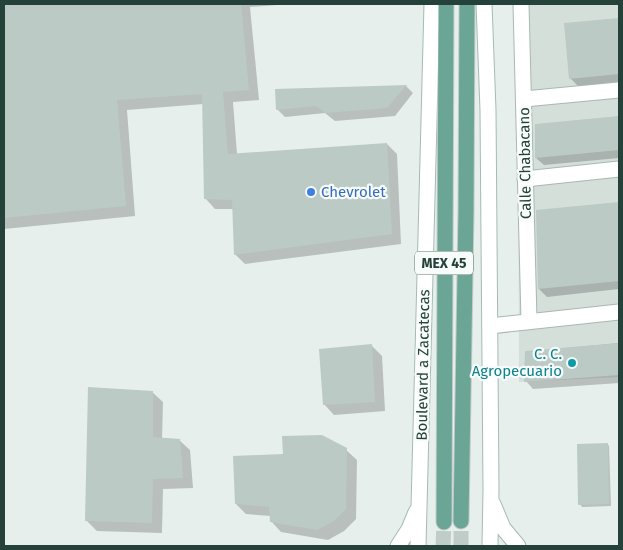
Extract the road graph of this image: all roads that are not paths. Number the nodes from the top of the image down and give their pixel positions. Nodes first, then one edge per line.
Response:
1 (432, 4) edge
2 (446, 4) edge
3 (467, 4) edge
4 (484, 4) edge
5 (521, 4) edge
6 (619, 90) edge
7 (524, 99) junction
8 (619, 169) edge
9 (526, 179) junction
10 (619, 312) edge
11 (524, 322) junction
12 (490, 326) junction
13 (420, 491) junction
14 (490, 498) junction
15 (461, 521) tunnel mouth
16 (444, 522) tunnel mouth
17 (421, 542) edge
18 (488, 542) edge
19 (398, 546) edge
20 (518, 546) edge

1 - 13 main road, Boulevard a Zacatecas / MEX 45
2 - 16 main road, Boulevard a Zacatecas / MEX 45
3 - 15 main road, MEX 45
4 - 12 main road, MEX 45
5 - 7 main road, Calle Chabacano
6 - 7 main road
7 - 9 main road, Calle Chabacano
8 - 9 main road
9 - 11 main road, Calle Chabacano
10 - 11 main road
11 - 12 main road
12 - 14 main road, MEX 45
13 - 17 main road, Boulevard a Zacatecas / MEX 45
13 - 19 main road
14 - 18 main road, MEX 45
14 - 20 main road

